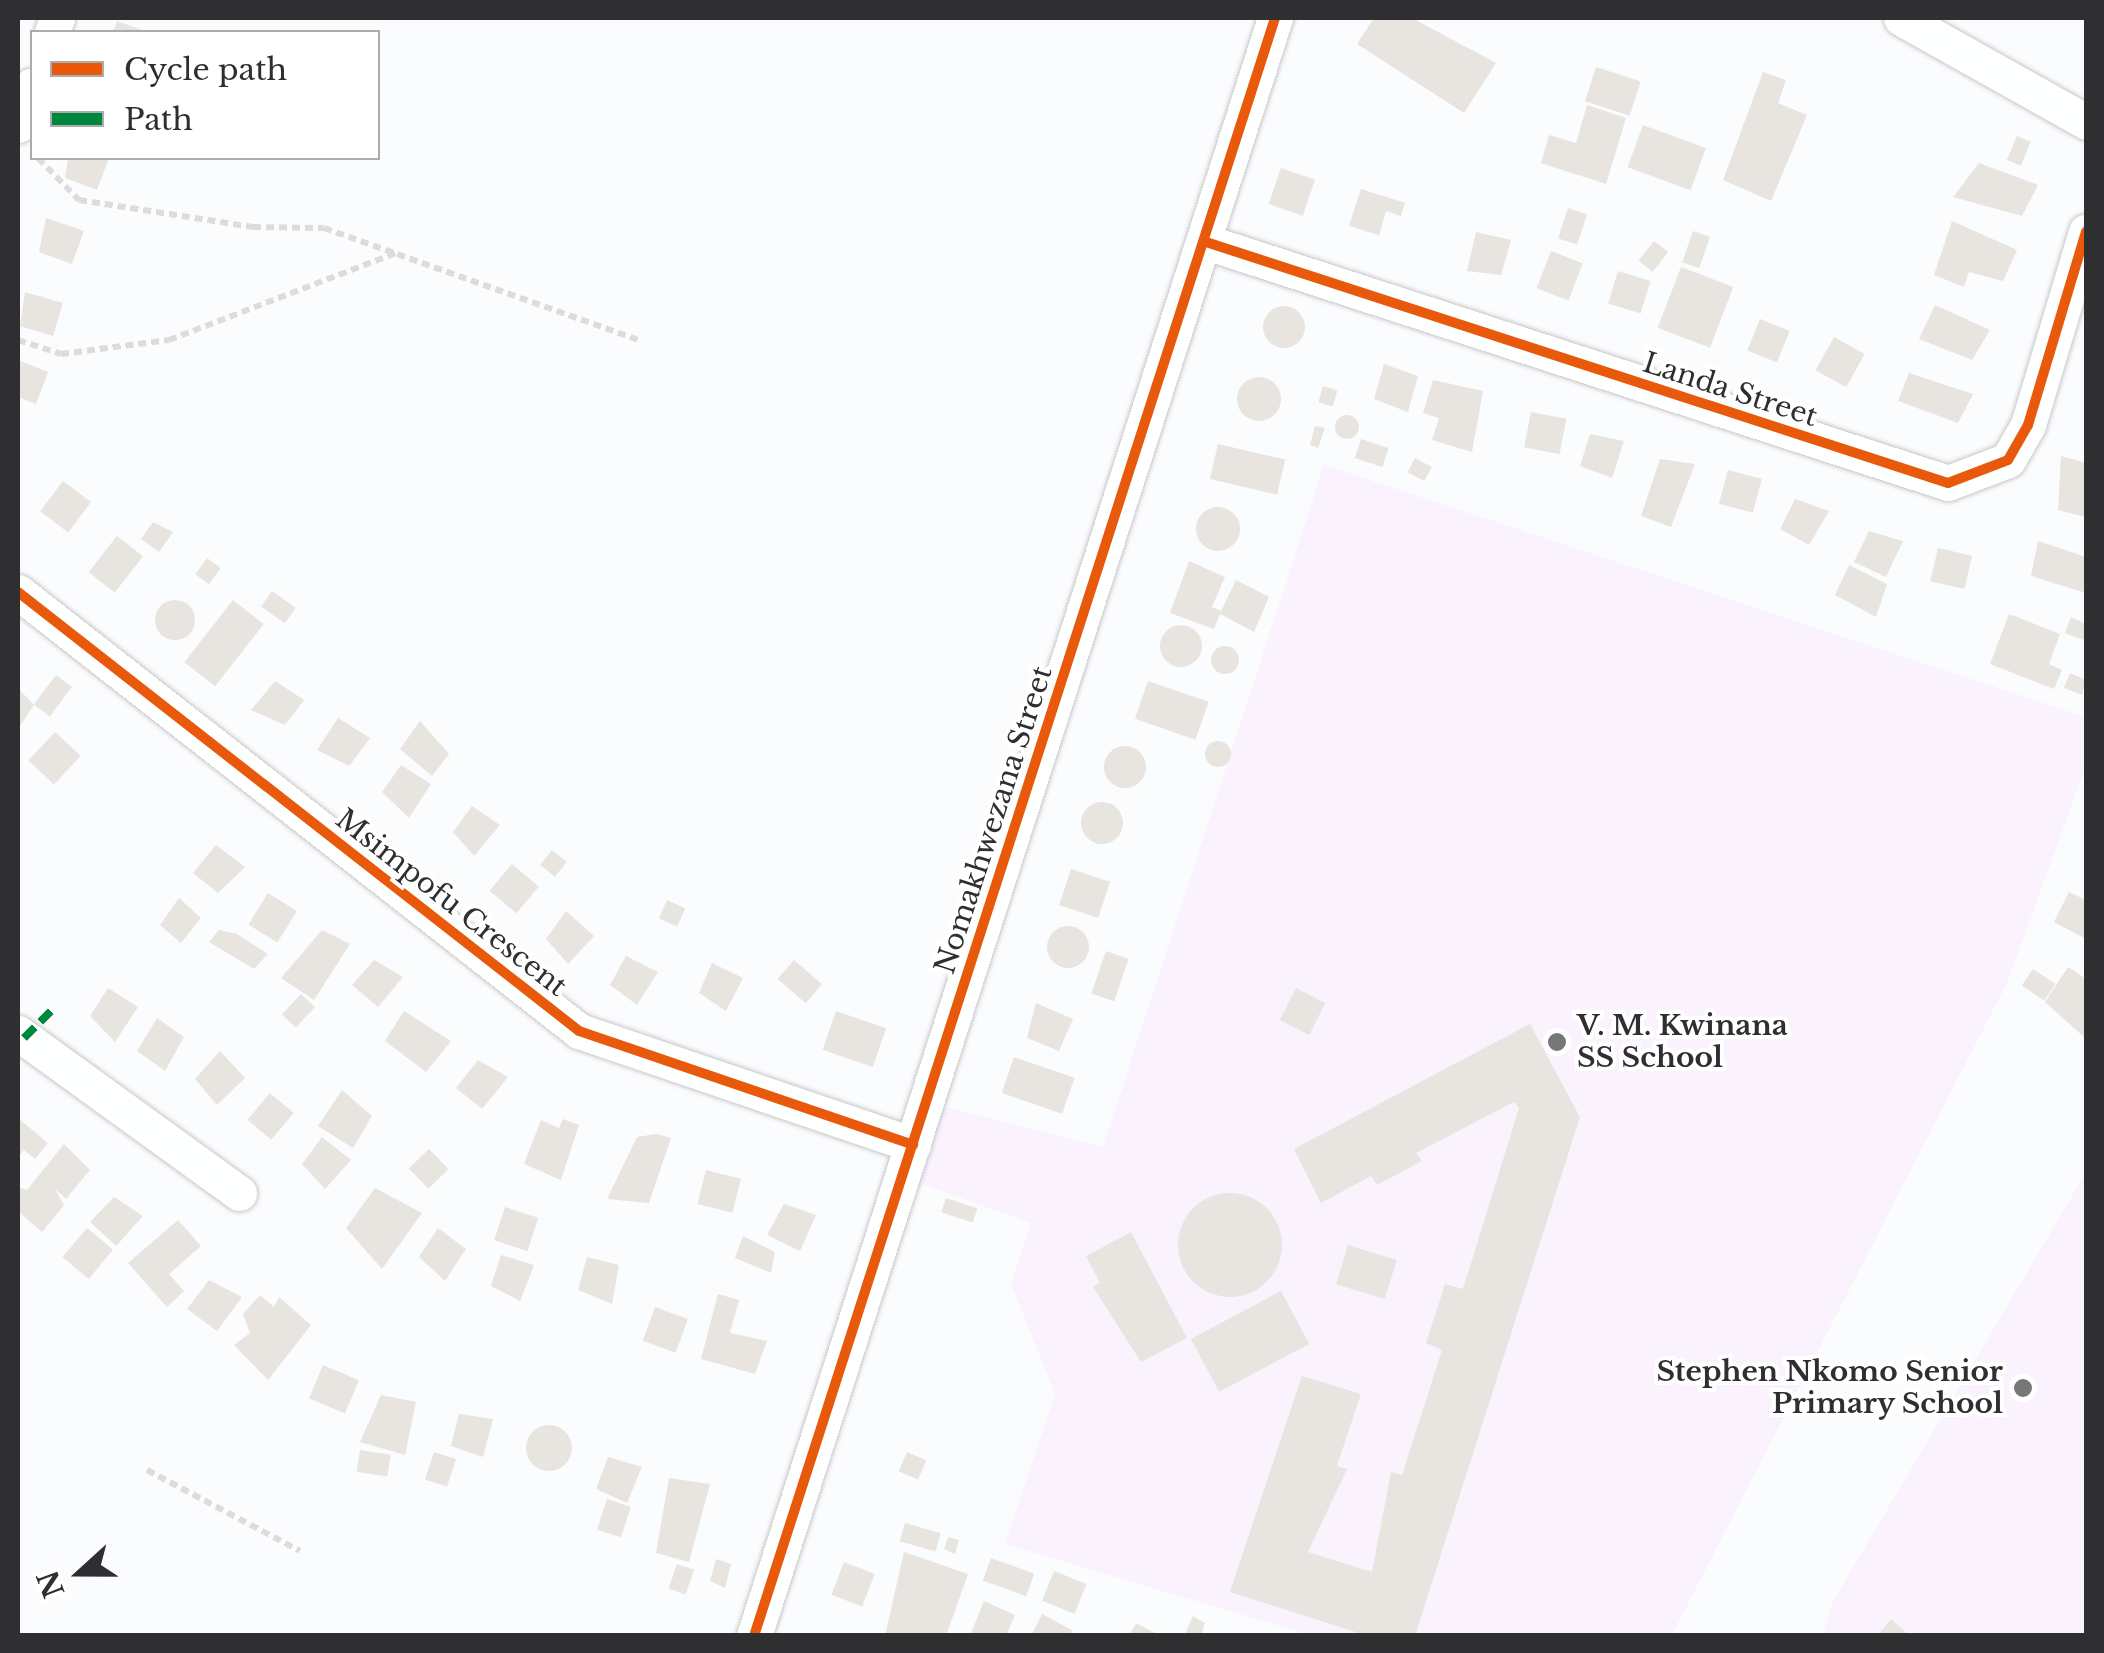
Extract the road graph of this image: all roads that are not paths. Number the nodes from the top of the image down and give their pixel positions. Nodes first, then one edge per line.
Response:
1 (1275, 18) edge
2 (1901, 18) edge
3 (2086, 122) edge
4 (2086, 232) edge
5 (1206, 242) junction
6 (18, 592) edge
7 (18, 1033) edge
8 (913, 1145) junction
9 (239, 1194) dead end
10 (754, 1636) edge

1 - 5 street, Nomakhwezana Street
2 - 3 street
4 - 5 street, Landa Street
5 - 8 street, Nomakhwezana Street
6 - 8 street, Msimpofu Crescent
7 - 9 street
8 - 10 street, Nomakhwezana Street

